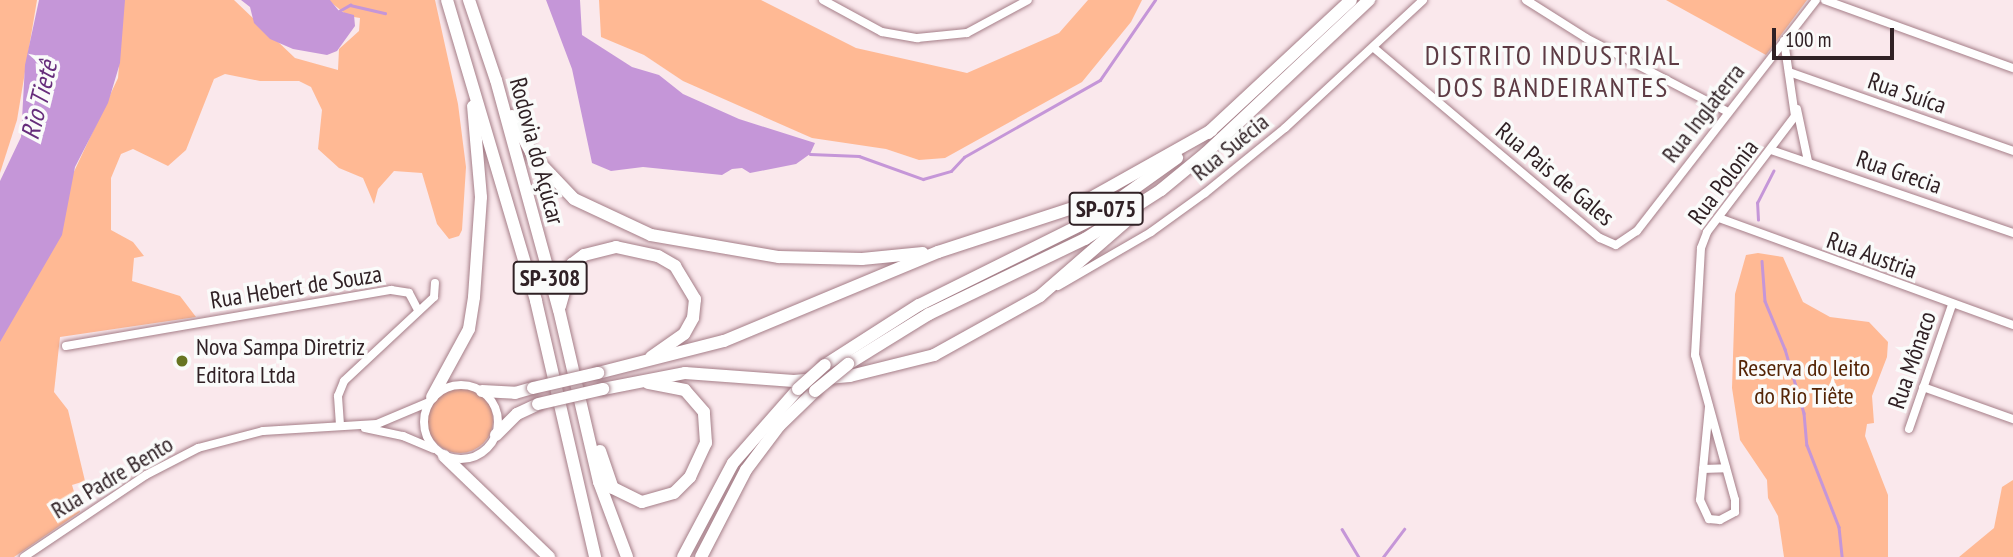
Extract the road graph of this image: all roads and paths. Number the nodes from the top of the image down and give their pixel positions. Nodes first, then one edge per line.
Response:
1 (447, 0) edge
2 (469, 0) edge
3 (823, 0) edge
4 (1028, 0) edge
5 (1351, 0) edge
6 (1369, 0) edge
7 (1423, 0) edge
8 (1526, 0) edge
9 (1816, 0) edge
10 (1825, 0) edge
11 (1784, 41) junction
12 (1374, 48) junction
13 (466, 57) junction
14 (2013, 68) edge
15 (1789, 72) junction
16 (496, 80) junction
17 (1797, 109) junction
18 (1726, 111) junction
19 (1212, 130) junction
20 (1771, 150) junction
21 (2013, 151) edge
22 (1808, 161) junction
23 (1161, 190) junction
24 (1719, 218) junction
25 (2013, 233) edge
26 (1616, 245) joint
27 (938, 252) junction
28 (435, 283) dead end
29 (1040, 296) junction
30 (1952, 304) junction
31 (418, 310) junction
32 (559, 310) junction
33 (2013, 324) edge
34 (66, 346) dead end
35 (643, 363) junction
36 (630, 382) junction
37 (1923, 387) junction
38 (482, 391) junction
39 (430, 400) junction
40 (1709, 407) junction
41 (585, 417) junction
42 (2013, 419) edge
43 (340, 425) junction
44 (359, 427) junction
45 (1909, 429) dead end
46 (496, 435) junction
47 (440, 453) junction
48 (1726, 468) junction
49 (1703, 469) junction
50 (24, 557) edge
51 (549, 557) edge
52 (595, 557) edge
53 (627, 557) edge
54 (683, 557) edge
55 (701, 557) edge

1 - 13 highway, Rodovia do Açúcar / SP-308
2 - 16 highway, Rodovia do Açúcar / SP-308
3 - 4 street
5 - 19 highway, SP-075
6 - 23 highway, SP-075
7 - 12 street, Rua Suécia
8 - 18 street
9 - 11 street, Rua Inglaterra
10 - 14 street
11 - 15 street
11 - 18 street, Rua Inglaterra
12 - 26 street, Rua Pais de Gales
12 - 29 street, Rua Suécia
13 - 39 highway
13 - 52 highway, Rodovia do Açúcar / SP-308
15 - 17 street
15 - 21 street, Rua Suíca
16 - 27 highway
16 - 32 highway, Rodovia do Açúcar / SP-308
17 - 20 street, Rua Polonia
17 - 22 street
18 - 26 street, Rua Inglaterra
19 - 27 highway
19 - 54 highway, SP-075, bridge
20 - 22 street, Rua Grecia
20 - 24 street, Rua Polonia
22 - 25 street, Rua Grecia
23 - 29 highway
23 - 55 highway, SP-075, bridge
24 - 30 street, Rua Austria
24 - 40 street, Rua Polonia
27 - 35 highway
28 - 31 street
29 - 36 highway
30 - 33 street, Rua Austria
30 - 37 street, Rua Mônaco
31 - 34 street, Rua Hebert de Souza
31 - 43 street
32 - 35 highway
32 - 41 highway, Rodovia do Açúcar / SP-308
35 - 38 highway, bridge
36 - 41 highway
36 - 46 highway, bridge
37 - 42 street
37 - 45 street, Rua Mônaco
38 - 39 street
38 - 46 street
39 - 44 street, Rua Padre Bento
39 - 47 street
40 - 48 street, Rua Polonia
40 - 49 street
41 - 53 highway, Rodovia do Açúcar / SP-308
43 - 44 street, Rua Padre Bento
43 - 50 street, Rua Padre Bento
44 - 47 street
46 - 47 street
47 - 51 highway
48 - 49 street
48 - 49 street, Rua Polonia

